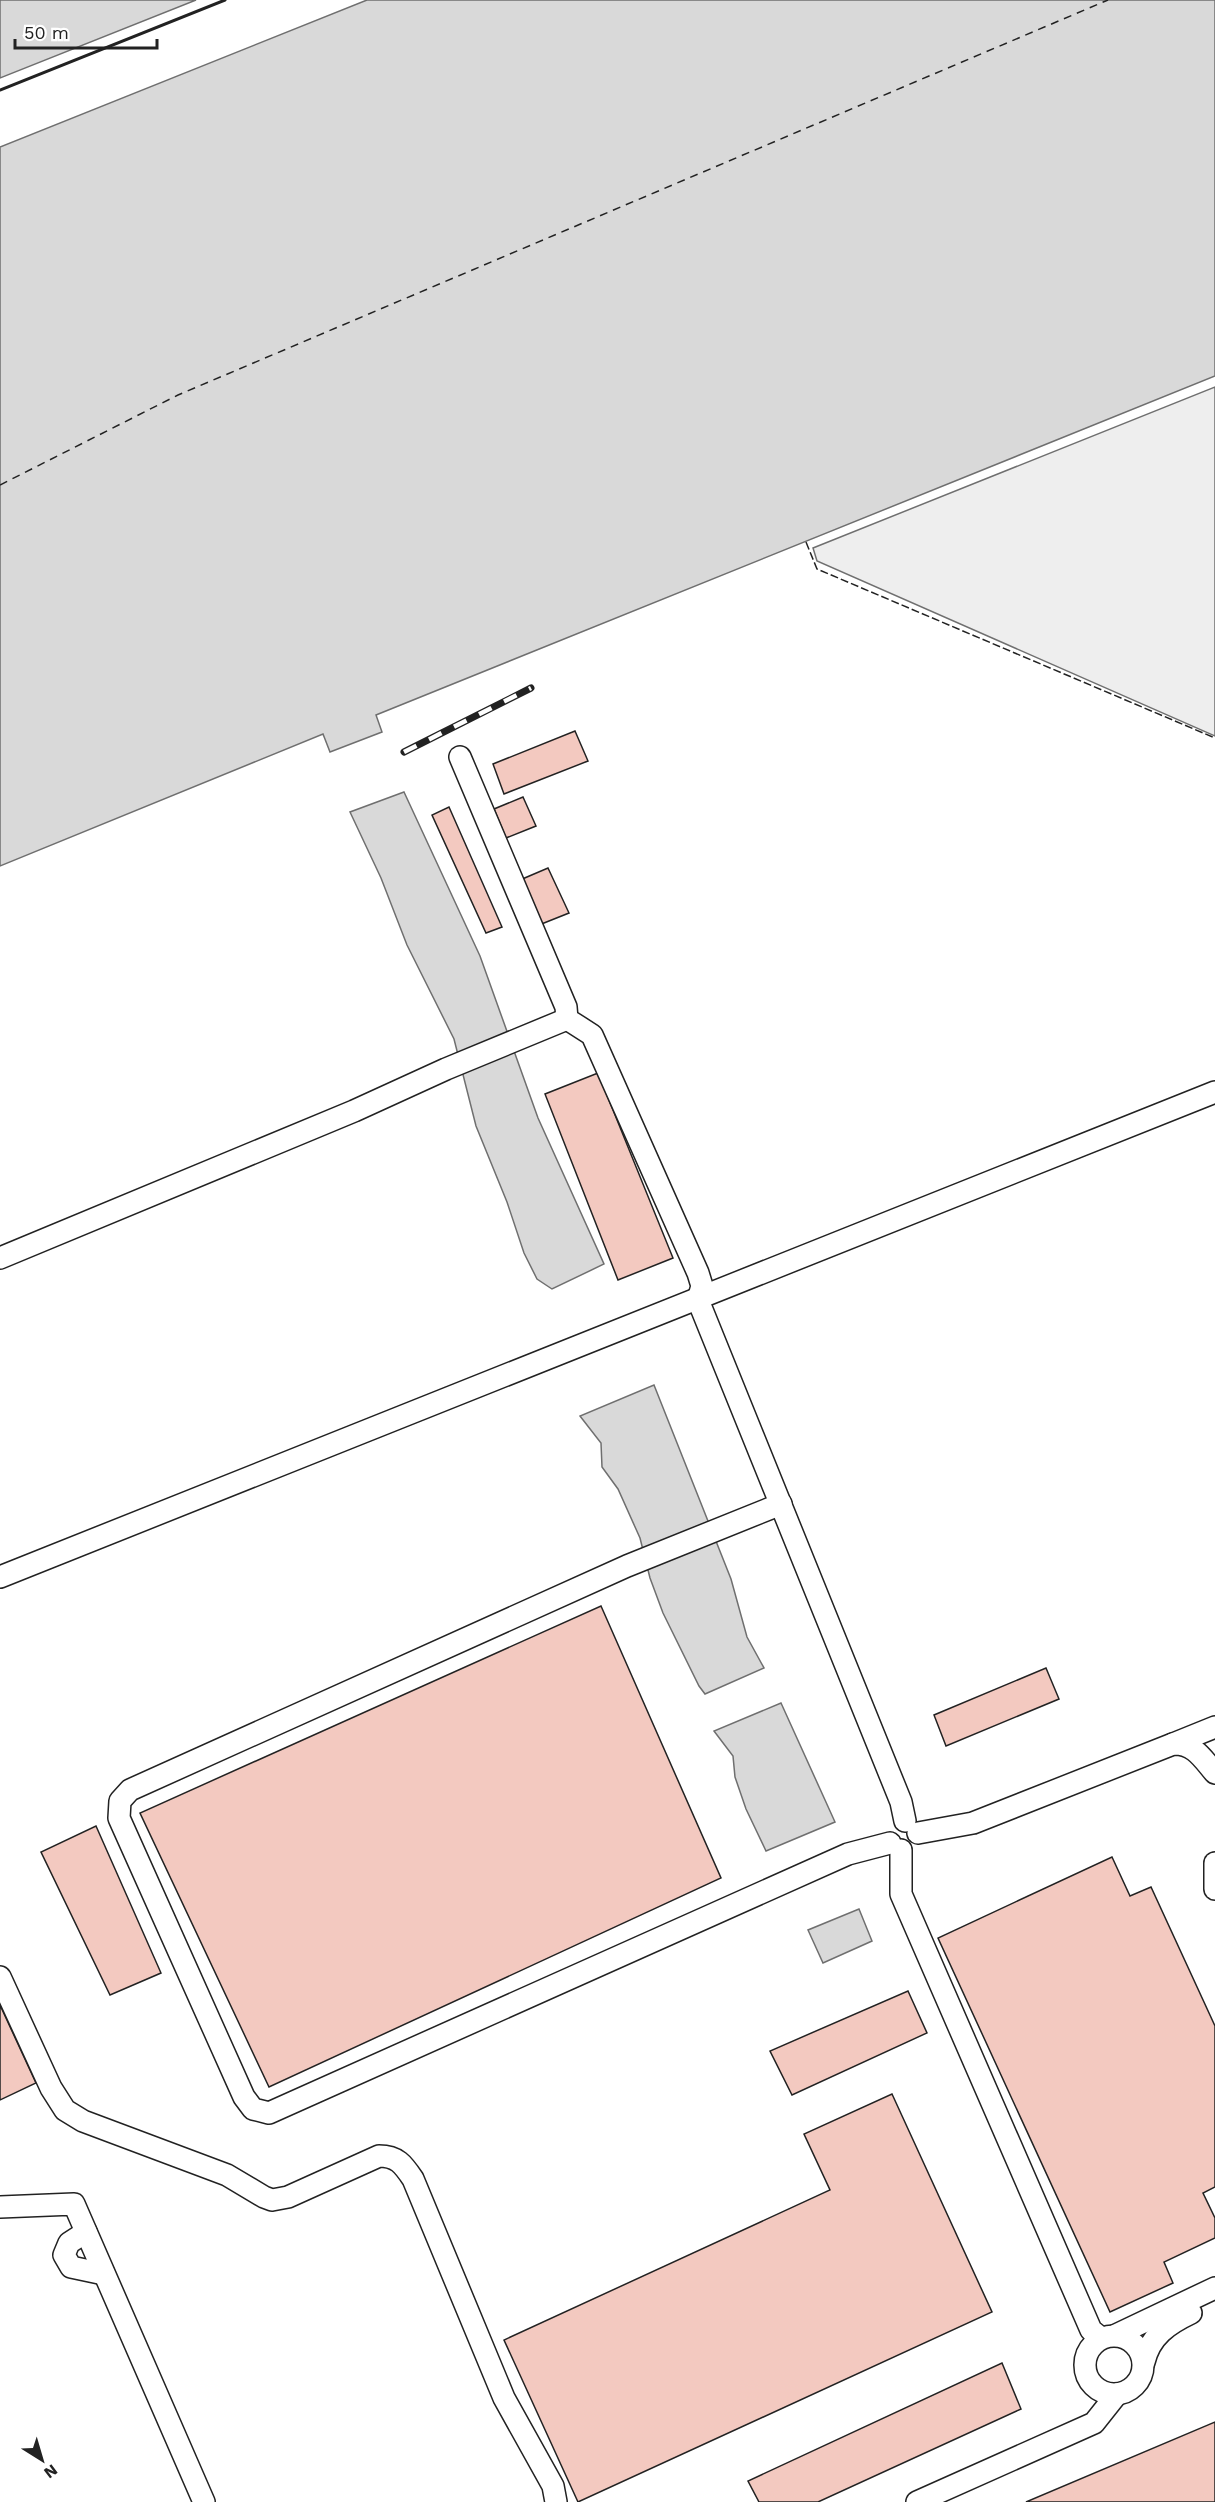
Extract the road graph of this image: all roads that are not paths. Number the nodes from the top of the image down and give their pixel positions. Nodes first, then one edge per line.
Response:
1 (460, 757) dead end
2 (567, 1019) junction
3 (1215, 1092) edge
4 (0, 1258) edge
5 (698, 1300) junction
6 (781, 1504) junction
7 (0, 1577) edge
8 (1215, 1727) edge
9 (1173, 1744) junction
10 (1215, 1773) edge
11 (912, 1827) junction
12 (896, 1847) junction
13 (1215, 1863) edge
14 (1215, 1890) edge
15 (0, 1977) edge
16 (0, 2207) edge
17 (86, 2232) junction
18 (104, 2274) junction
19 (1215, 2288) edge
20 (1215, 2302) edge
21 (1108, 2337) junction
22 (1144, 2362) junction
23 (1117, 2394) junction
24 (204, 2502) edge
25 (556, 2502) edge
26 (917, 2502) edge

1 - 2 street
2 - 4 street
2 - 5 street
3 - 5 street
5 - 6 street
5 - 7 street
6 - 11 street
6 - 12 street
8 - 9 street
9 - 10 street
9 - 11 street
11 - 12 street
12 - 21 street
13 - 14 street
15 - 25 street
16 - 17 street
17 - 18 street
17 - 18 street
18 - 24 street
19 - 21 street
20 - 22 street
21 - 22 street
21 - 23 street
22 - 23 street
23 - 26 street

